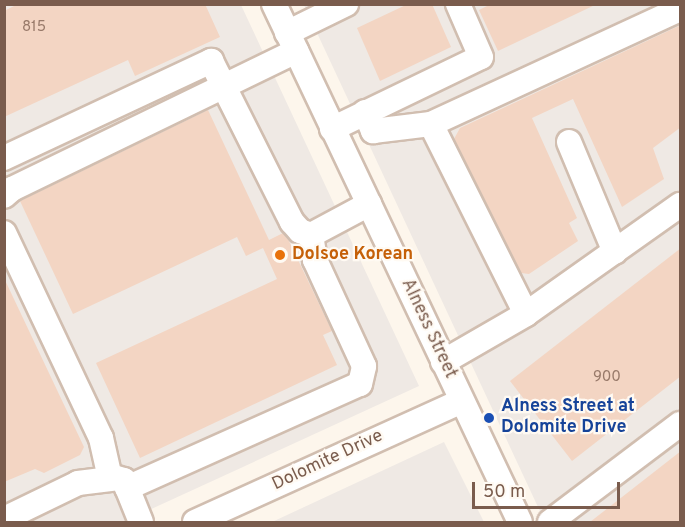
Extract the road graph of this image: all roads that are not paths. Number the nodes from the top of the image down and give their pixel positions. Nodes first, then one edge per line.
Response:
1 (274, 4) edge
2 (346, 4) edge
3 (458, 4) edge
4 (681, 9) edge
5 (291, 42) junction
6 (224, 86) junction
7 (365, 112) junction
8 (432, 124) junction
9 (333, 129) junction
10 (569, 142) dead end
11 (4, 158) edge
12 (4, 196) edge
13 (369, 204) junction
14 (681, 205) edge
15 (4, 233) edge
16 (311, 235) junction
17 (615, 252) junction
18 (526, 314) junction
19 (443, 362) junction
20 (462, 400) junction
21 (681, 424) edge
22 (119, 483) junction
23 (4, 519) edge
24 (141, 522) edge
25 (195, 522) edge
26 (520, 522) edge
27 (550, 522) edge

1 - 5 street, Alness Street
2 - 5 street
3 - 7 street
4 - 8 street
5 - 6 street
5 - 9 street, Alness Street
6 - 11 street
6 - 12 street
6 - 16 street
7 - 8 street
7 - 9 street
8 - 18 street
9 - 13 street, Alness Street
10 - 17 street
13 - 16 street
13 - 19 street, Alness Street
14 - 17 street
15 - 22 street
16 - 22 street
17 - 18 street
18 - 19 street
19 - 20 street, Alness Street
20 - 25 street, Dolomite Drive
20 - 26 street, Alness Street
21 - 27 street
22 - 23 street
22 - 24 street

